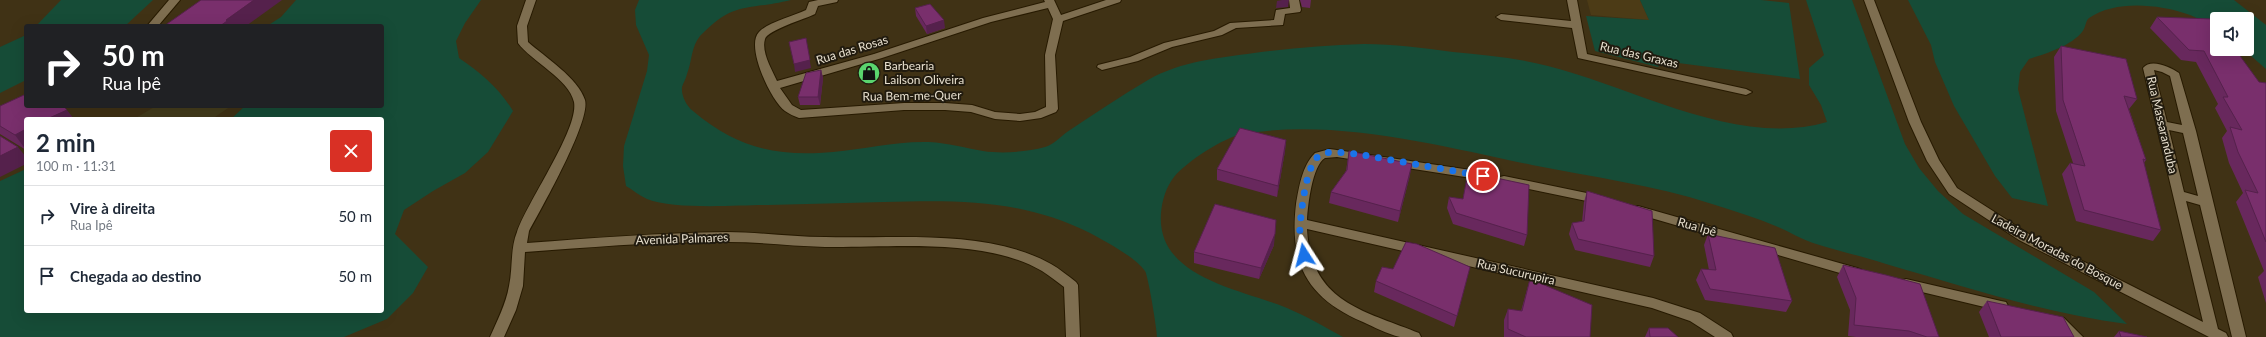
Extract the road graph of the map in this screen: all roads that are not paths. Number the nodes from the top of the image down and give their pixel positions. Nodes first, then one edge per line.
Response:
1 (175, 0) edge
2 (532, 0) edge
3 (834, 0) edge
4 (1116, 0) edge
5 (1294, 0) edge
6 (1572, 0) edge
7 (1869, 0) edge
8 (1049, 2) edge
9 (1501, 17) dead end
10 (1058, 19) junction
11 (154, 24) edge
12 (1575, 24) junction
13 (1102, 68) dead end
14 (773, 86) junction
15 (1746, 92) dead end
16 (2162, 125) junction
17 (2190, 131) junction
18 (2178, 194) junction
19 (1610, 202) edge
20 (2206, 202) junction
21 (1626, 206) edge
22 (1300, 223) junction
23 (518, 248) junction
24 (1870, 276) edge
25 (1892, 281) edge
26 (2013, 308) edge
27 (2049, 318) edge
28 (2216, 335) edge
29 (497, 337) edge
30 (1074, 337) edge
31 (1414, 337) edge
32 (1726, 337) edge
33 (2076, 337) edge
34 (2239, 337) edge

1 - 11 street
2 - 23 street
3 - 14 street
4 - 10 street
5 - 13 street
6 - 12 street, Rua das Graxas
7 - 28 street, Ladeira Moradas do Bosque
8 - 10 street
8 - 14 street, Rua das Rosas
9 - 12 street
10 - 14 street, Rua Bem-me-Quer
12 - 15 street, Rua das Graxas
16 - 17 street
16 - 17 street, Rua Massaranduba
16 - 18 street, Rua Massaranduba
17 - 20 street, Rua Massaranduba
18 - 20 street
18 - 28 street, Rua Massaranduba
19 - 22 street
20 - 34 street, Rua Massaranduba
21 - 24 street, Rua Ipê
22 - 31 street
22 - 32 street, Rua Sucurupira
23 - 29 street
23 - 30 street, Avenida Palmares
25 - 26 street
27 - 33 street

